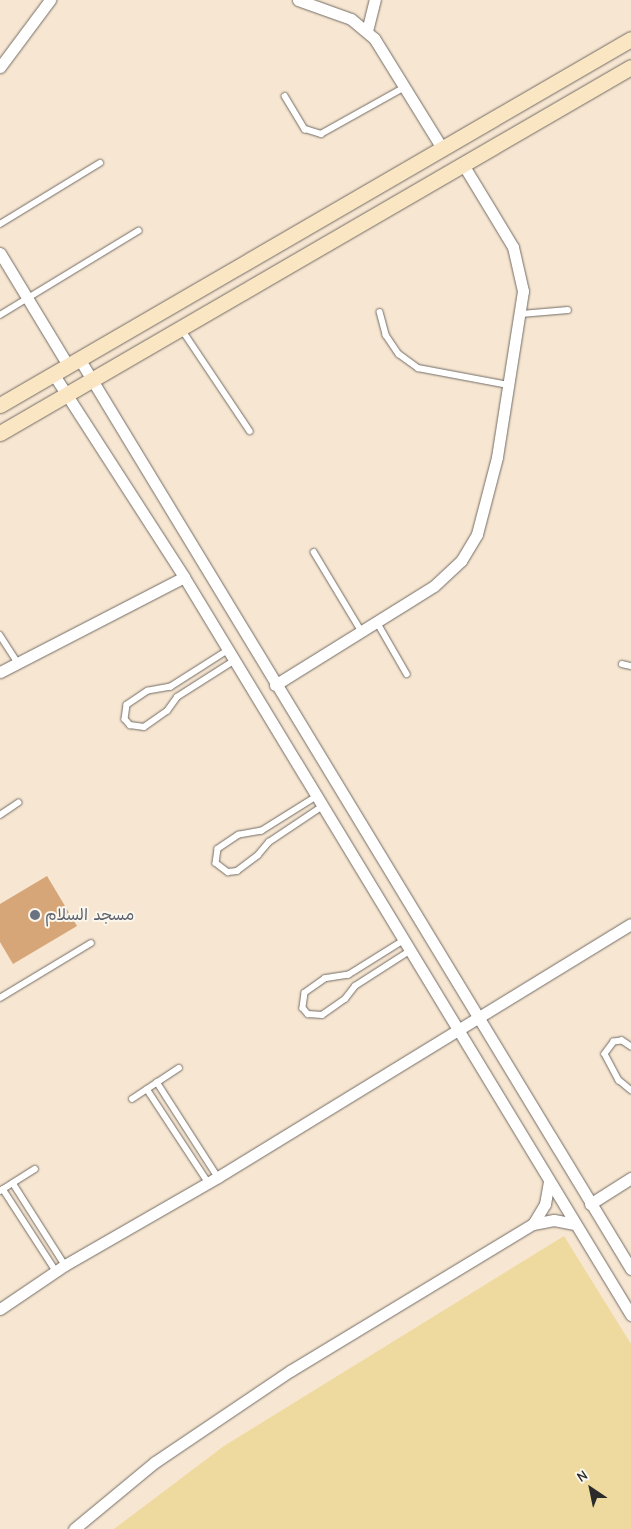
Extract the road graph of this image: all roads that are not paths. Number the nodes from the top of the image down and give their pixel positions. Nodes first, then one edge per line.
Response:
1 (50, 0) edge
2 (298, 0) edge
3 (375, 0) edge
4 (367, 31) junction
5 (631, 39) edge
6 (2, 62) edge
7 (631, 67) edge
8 (405, 87) junction
9 (285, 96) dead end
10 (506, 112) junction
11 (518, 134) junction
12 (442, 148) junction
13 (100, 163) dead end
14 (464, 166) junction
15 (363, 194) junction
16 (376, 217) junction
17 (0, 224) edge
18 (138, 231) dead end
19 (0, 253) edge
20 (28, 298) junction
21 (568, 310) dead end
22 (380, 312) dead end
23 (521, 314) junction
24 (0, 315) edge
25 (181, 328) junction
26 (74, 364) junction
27 (54, 375) junction
28 (91, 380) junction
29 (510, 385) junction
30 (67, 394) junction
31 (0, 405) edge
32 (250, 431) dead end
33 (0, 433) edge
34 (314, 552) dead end
35 (184, 577) junction
36 (377, 622) junction
37 (362, 632) junction
38 (0, 635) edge
39 (232, 655) junction
40 (17, 661) junction
41 (622, 664) dead end
42 (631, 666) edge
43 (0, 672) edge
44 (407, 674) dead end
45 (275, 685) junction
46 (320, 801) junction
47 (18, 803) dead end
48 (0, 804) edge
49 (2, 813) edge
50 (631, 924) edge
51 (90, 943) dead end
52 (408, 945) junction
53 (0, 998) edge
54 (479, 1018) junction
55 (460, 1030) junction
56 (631, 1047) edge
57 (179, 1068) dead end
58 (157, 1082) junction
59 (147, 1089) junction
60 (631, 1090) edge
61 (132, 1099) dead end
62 (34, 1169) dead end
63 (631, 1178) edge
64 (213, 1180) junction
65 (549, 1181) junction
66 (13, 1183) junction
67 (1, 1190) edge
68 (590, 1204) junction
69 (533, 1224) junction
70 (575, 1224) junction
71 (60, 1268) junction
72 (631, 1269) edge
73 (0, 1309) edge
74 (631, 1315) edge
75 (74, 1529) edge

1 - 6 street
2 - 4 street
3 - 4 street
4 - 8 street
5 - 10 street
7 - 11 street
8 - 9 lane
8 - 12 street
10 - 11 street
10 - 12 street
11 - 14 street
12 - 15 street
13 - 17 lane
14 - 16 street
14 - 23 street
15 - 16 street
15 - 26 street
16 - 25 street
18 - 20 lane
19 - 20 street
20 - 24 lane
20 - 26 street
21 - 23 lane
22 - 29 lane
23 - 29 street
25 - 28 street
25 - 32 lane
26 - 27 street
26 - 28 street
27 - 30 street
27 - 31 street
28 - 30 street
28 - 45 street
29 - 36 street
30 - 33 street
30 - 35 street
34 - 37 lane
35 - 39 street
35 - 40 street
36 - 37 street
36 - 44 lane
37 - 45 street
38 - 40 lane
39 - 39 lane
39 - 46 street
40 - 43 street
41 - 42 lane
45 - 54 street
46 - 46 lane
46 - 52 street
47 - 49 lane
48 - 49 lane
50 - 54 street
51 - 53 lane
52 - 52 lane
52 - 55 street
54 - 55 street
54 - 68 street
55 - 64 street
55 - 65 street
56 - 60 lane
57 - 58 lane
58 - 59 lane
58 - 64 lane
59 - 61 lane
59 - 64 lane
62 - 66 lane
63 - 68 street
64 - 71 street
65 - 69 street
65 - 70 street
66 - 67 lane
66 - 71 lane
67 - 71 lane
68 - 72 street
69 - 70 street
69 - 75 street
70 - 74 street
71 - 73 street

